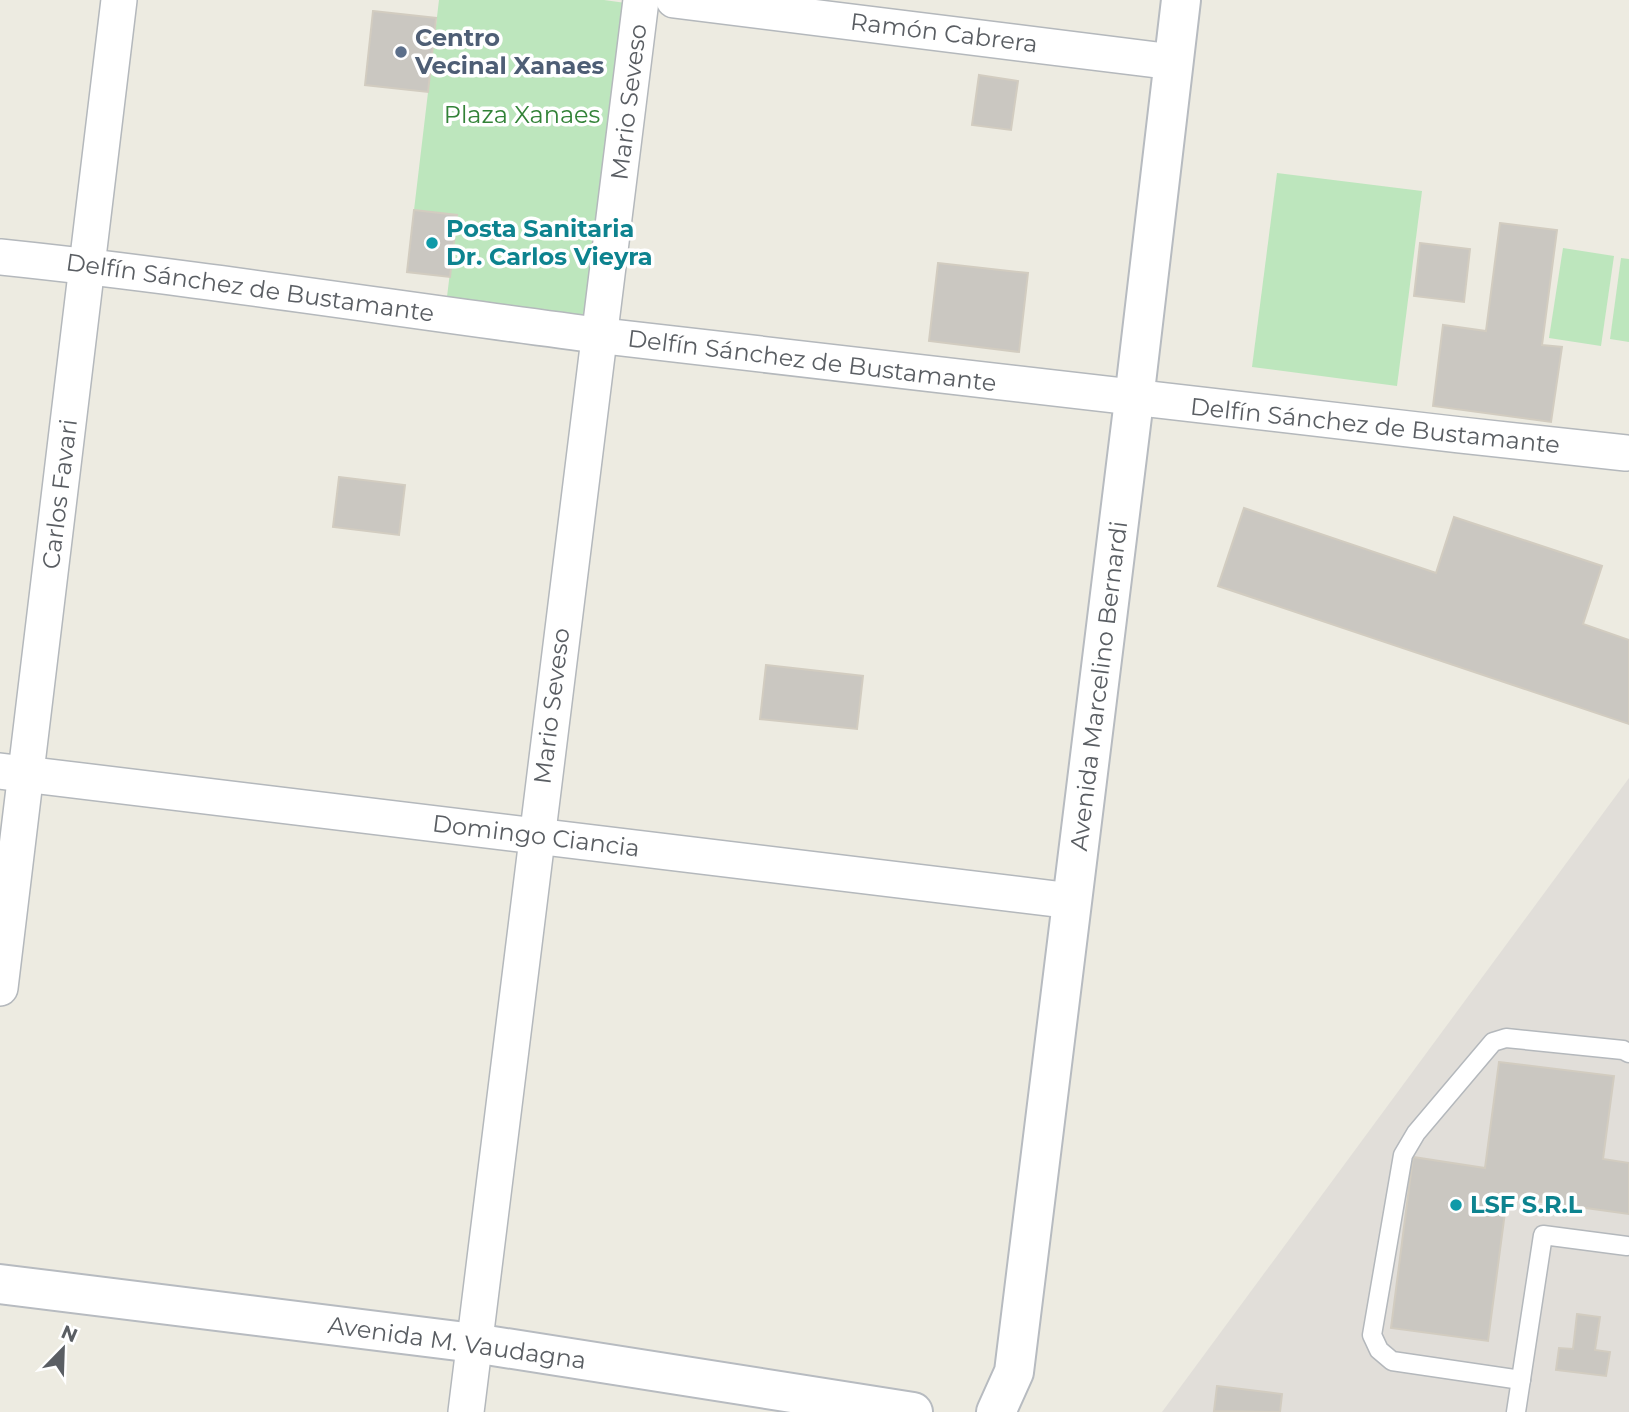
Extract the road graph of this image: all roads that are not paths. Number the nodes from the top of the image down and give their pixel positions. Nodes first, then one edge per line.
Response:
1 (119, 0) edge
2 (641, 0) edge
3 (674, 0) edge
4 (1181, 0) edge
5 (1173, 62) junction
6 (0, 257) edge
7 (88, 266) junction
8 (600, 335) junction
9 (1134, 400) junction
10 (1626, 453) dead end
11 (13, 773) edge
12 (536, 836) junction
13 (1072, 901) junction
14 (0, 988) edge
15 (1629, 1053) edge
16 (1627, 1246) dead end
17 (0, 1284) edge
18 (474, 1343) junction
19 (1014, 1372) junction
20 (1521, 1380) junction
21 (466, 1412) edge
22 (913, 1412) edge
23 (996, 1412) edge
24 (1023, 1412) edge
25 (1516, 1412) edge

1 - 7 street, Carlos Favari
2 - 8 street, Mario Seveso
3 - 5 street, Ramón Cabrera
4 - 5 main road, Avenida Marcelino Bernardi
5 - 9 main road, Avenida Marcelino Bernardi
6 - 7 street, Delfín Sánchez de Bustamante
7 - 8 street, Delfín Sánchez de Bustamante
7 - 11 street, Carlos Favari
8 - 9 street, Delfín Sánchez de Bustamante
8 - 12 street, Mario Seveso
9 - 10 street, Delfín Sánchez de Bustamante
9 - 13 main road, Avenida Marcelino Bernardi
11 - 12 street, Domingo Ciancia
11 - 14 street, Carlos Favari
12 - 13 street, Domingo Ciancia
12 - 18 street, Mario Seveso
13 - 19 main road, Avenida Marcelino Bernardi
15 - 20 lane
16 - 20 lane
17 - 18 main road, Avenida M. Vaudagna
18 - 21 street, Mario Seveso
18 - 22 main road, Avenida M. Vaudagna
19 - 23 main road
19 - 24 main road
20 - 25 lane

